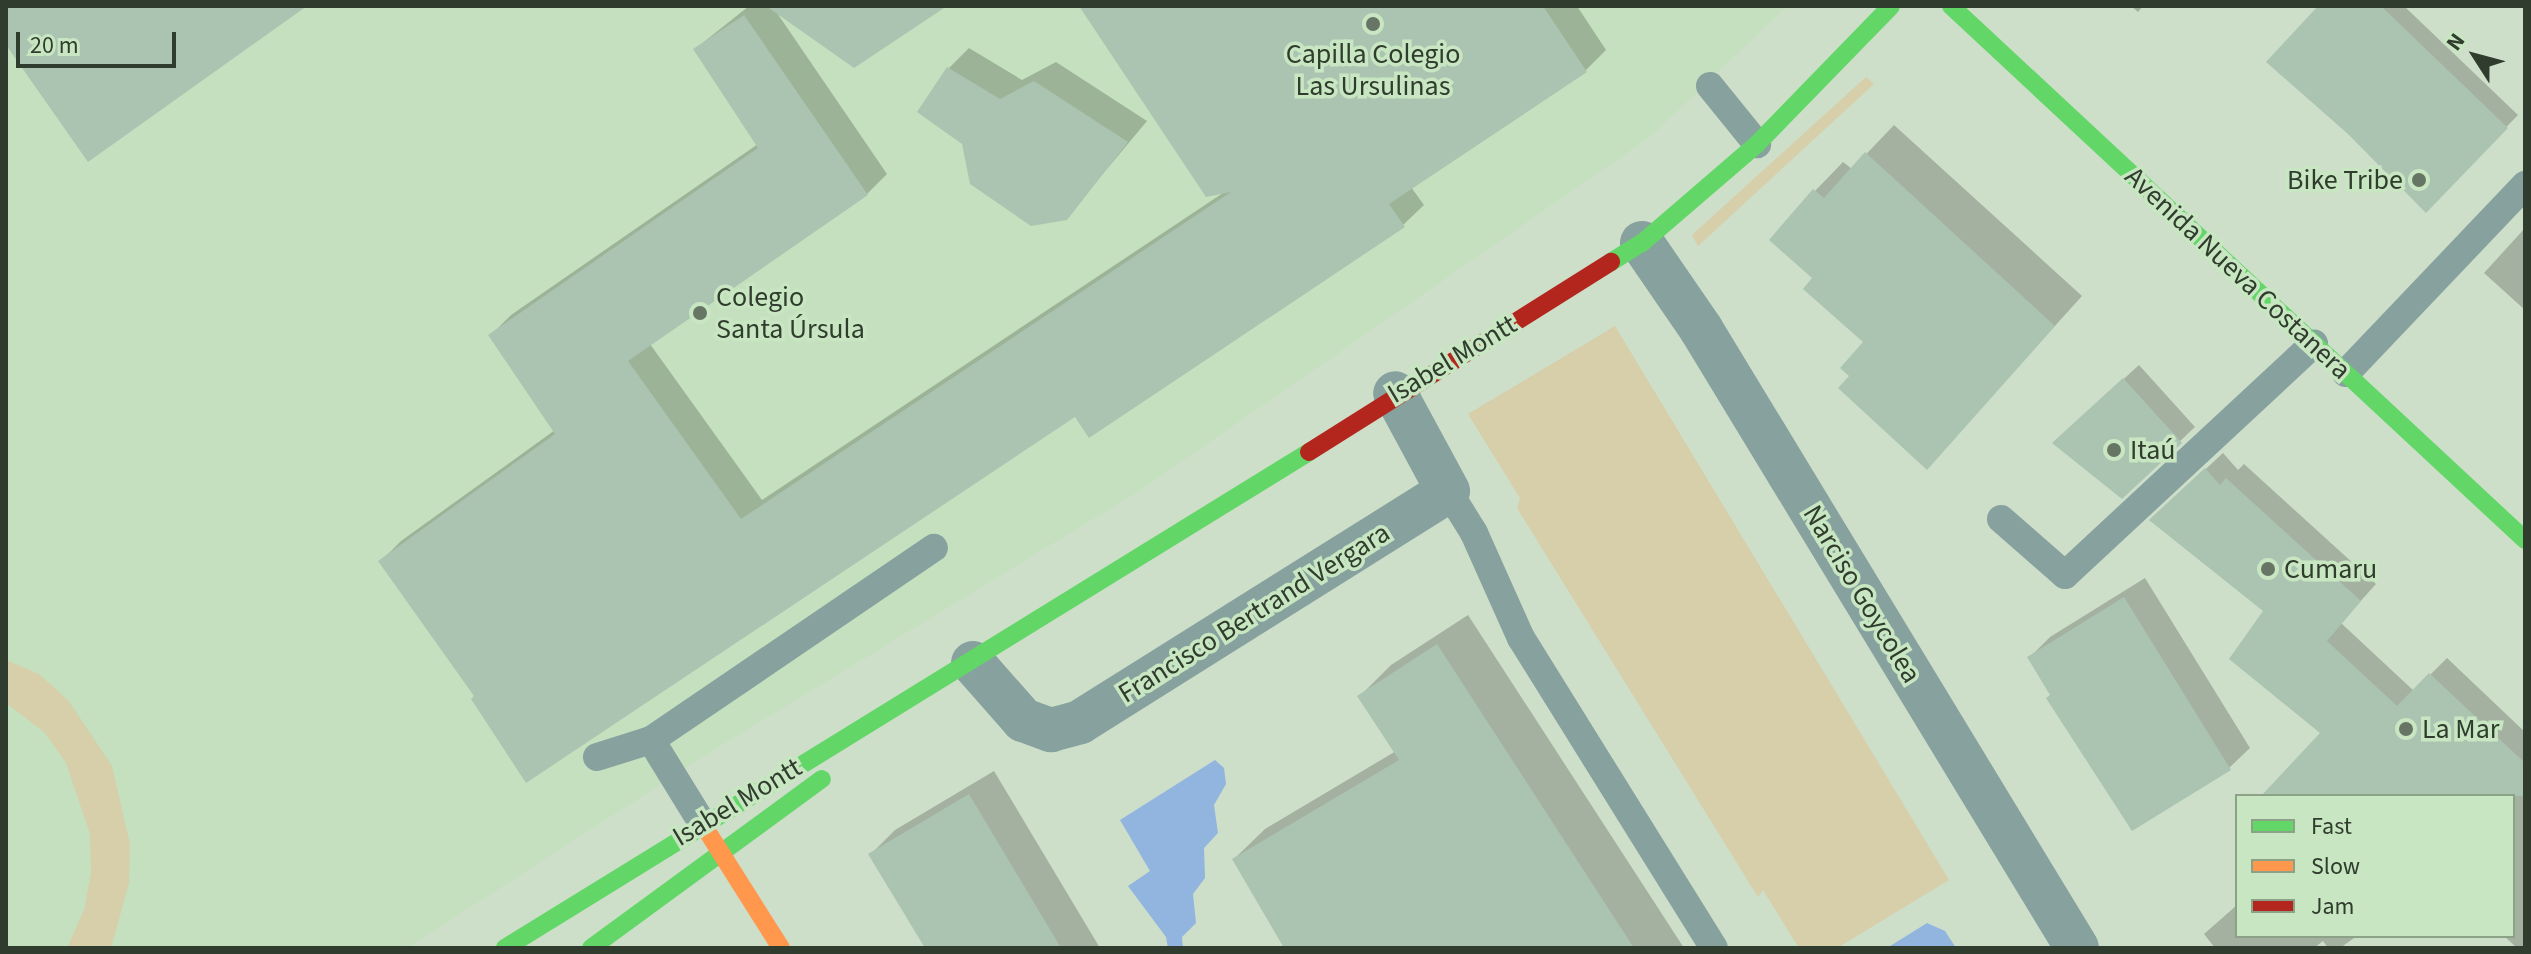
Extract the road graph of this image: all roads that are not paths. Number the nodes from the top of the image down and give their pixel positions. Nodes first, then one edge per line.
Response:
1 (1891, 6) edge
2 (1951, 6) edge
3 (1710, 86) dead end
4 (1757, 144) junction
5 (2525, 185) edge
6 (1642, 243) junction
7 (2314, 344) junction
8 (2346, 373) junction
9 (1395, 393) junction
10 (1448, 491) junction
11 (2001, 519) dead end
12 (2525, 540) edge
13 (934, 548) dead end
14 (973, 663) junction
15 (651, 740) junction
16 (597, 757) dead end
17 (702, 823) junction
18 (723, 855) junction
19 (505, 948) edge
20 (591, 948) edge
21 (781, 948) edge
22 (1714, 948) edge
23 (2077, 948) edge

1 - 4 street, Isabel Montt
2 - 7 street, Avenida Nueva Costanera
3 - 4 lane
4 - 6 street, Isabel Montt
5 - 8 lane
6 - 9 street, Isabel Montt
6 - 23 street, Narciso Goycolea
7 - 8 street, Avenida Nueva Costanera
7 - 11 lane
8 - 12 street, Avenida Nueva Costanera
9 - 10 street
9 - 14 street, Isabel Montt
10 - 14 street, Francisco Bertrand Vergara
10 - 22 lane
13 - 15 lane
14 - 17 street, Isabel Montt
14 - 18 street, Isabel Montt
15 - 16 lane
15 - 17 lane
17 - 18 street
17 - 19 street, Isabel Montt
18 - 20 street, Isabel Montt
18 - 21 street

